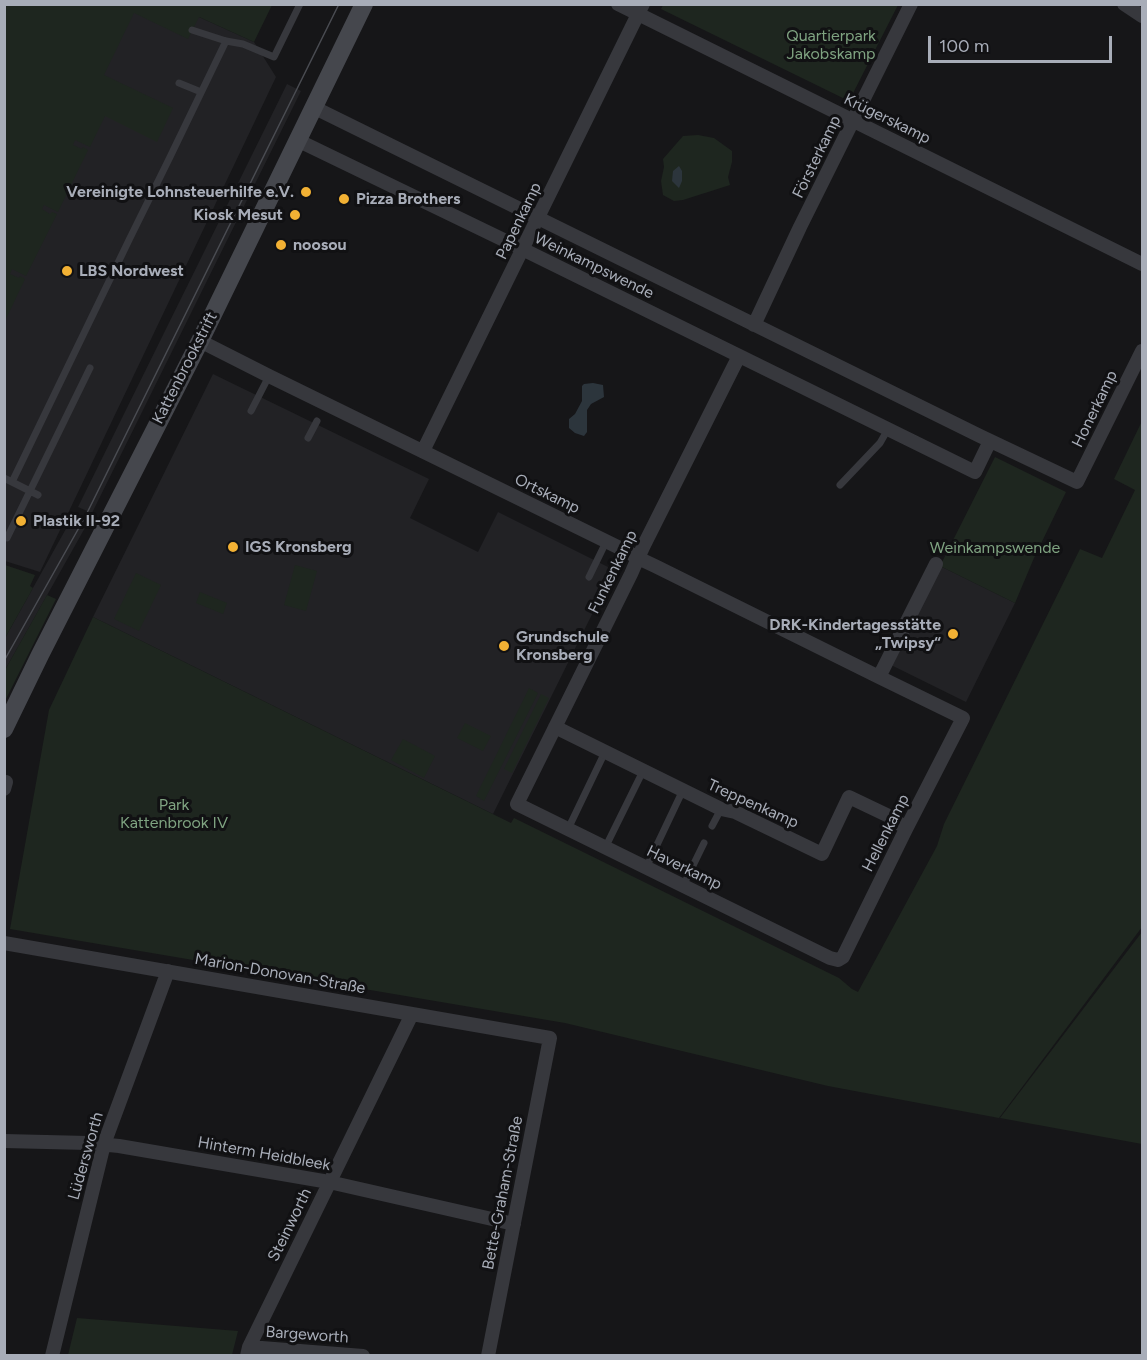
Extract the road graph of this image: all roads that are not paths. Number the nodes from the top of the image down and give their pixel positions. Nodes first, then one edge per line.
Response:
1 (300, 4) edge
2 (364, 4) edge
3 (618, 4) edge
4 (911, 4) edge
5 (1124, 4) edge
6 (641, 10) edge
7 (1143, 16) edge
8 (192, 30) dead end
9 (226, 40) junction
10 (179, 83) dead end
11 (201, 92) junction
12 (314, 107) junction
13 (853, 121) junction
14 (297, 140) junction
15 (538, 219) junction
16 (523, 250) junction
17 (1143, 264) edge
18 (754, 325) junction
19 (200, 340) junction
20 (1143, 351) edge
21 (739, 356) junction
22 (90, 368) dead end
23 (269, 376) junction
24 (251, 411) dead end
25 (317, 421) dead end
26 (888, 429) junction
27 (308, 438) dead end
28 (990, 441) junction
29 (423, 451) junction
30 (8, 480) edge
31 (1077, 482) joint
32 (840, 485) dead end
33 (30, 491) junction
34 (38, 495) dead end
35 (4, 537) edge
36 (606, 542) junction
37 (638, 558) junction
38 (936, 564) dead end
39 (588, 577) dead end
40 (879, 677) junction
41 (963, 718) joint
42 (555, 728) junction
43 (4, 729) edge
44 (605, 752) junction
45 (643, 771) junction
46 (683, 790) junction
47 (517, 804) joint
48 (721, 809) junction
49 (712, 826) dead end
50 (568, 829) junction
51 (906, 829) junction
52 (704, 843) dead end
53 (605, 848) junction
54 (646, 868) junction
55 (683, 886) junction
56 (4, 943) edge
57 (838, 960) joint
58 (168, 971) junction
59 (412, 1014) junction
60 (550, 1038) joint
61 (4, 1141) edge
62 (104, 1144) junction
63 (329, 1182) junction
64 (514, 1224) junction
65 (248, 1351) edge
66 (52, 1356) edge
67 (363, 1356) edge
68 (488, 1356) edge

1 - 9 lane
2 - 12 main road, Kattenbrookstrift
3 - 6 street, Krügerskamp
4 - 13 street, Försterkamp
5 - 7 street
6 - 13 street, Krügerskamp
6 - 15 street, Papenkamp
8 - 9 lane
9 - 11 lane
10 - 11 lane
11 - 30 lane
12 - 14 main road, Kattenbrookstrift
12 - 15 street, Weinkampswende
13 - 17 street, Krügerskamp
13 - 18 street, Försterkamp
14 - 16 street, Weinkampswende
14 - 19 main road, Kattenbrookstrift
15 - 16 street, Papenkamp
15 - 18 street, Weinkampswende
16 - 21 street, Weinkampswende
16 - 29 street, Papenkamp
18 - 28 street, Weinkampswende
19 - 23 street, Ortskamp
19 - 43 main road, Kattenbrookstrift
20 - 31 street, Honerkamp
21 - 26 street, Weinkampswende
21 - 37 street, Funkenkamp
22 - 33 lane
23 - 24 lane
23 - 29 street, Ortskamp
25 - 27 lane
26 - 28 street, Weinkampswende
26 - 32 lane
28 - 31 street, Weinkampswende
29 - 36 street, Ortskamp
30 - 33 lane
33 - 34 lane
33 - 35 lane
36 - 37 street, Ortskamp
36 - 39 lane
37 - 40 street, Ortskamp
37 - 42 street, Funkenkamp
38 - 40 street
40 - 41 street, Ortskamp
41 - 51 street, Hellenkamp
42 - 44 street, Treppenkamp
42 - 47 street, Funkenkamp
44 - 45 street, Treppenkamp
44 - 50 lane
45 - 46 street, Treppenkamp
45 - 53 lane
46 - 48 street, Treppenkamp
46 - 54 lane
47 - 50 street, Haverkamp
48 - 49 lane
48 - 51 street, Treppenkamp
50 - 53 street, Haverkamp
51 - 57 street, Hellenkamp
52 - 55 lane
53 - 54 street, Haverkamp
54 - 55 street, Haverkamp
55 - 57 street, Haverkamp
56 - 58 street, Marion-Donovan-Straße
58 - 59 street, Marion-Donovan-Straße
58 - 62 street, Lüdersworth
59 - 60 street, Marion-Donovan-Straße
59 - 63 street, Steinworth
60 - 64 street, Bette-Graham-Straße
61 - 62 street, Hinterm Heidbleek
62 - 63 street, Hinterm Heidbleek
62 - 66 street, Lüdersworth
63 - 64 street, Hinterm Heidbleek
63 - 65 street, Steinworth
64 - 68 street, Bette-Graham-Straße
65 - 67 street, Bargeworth

